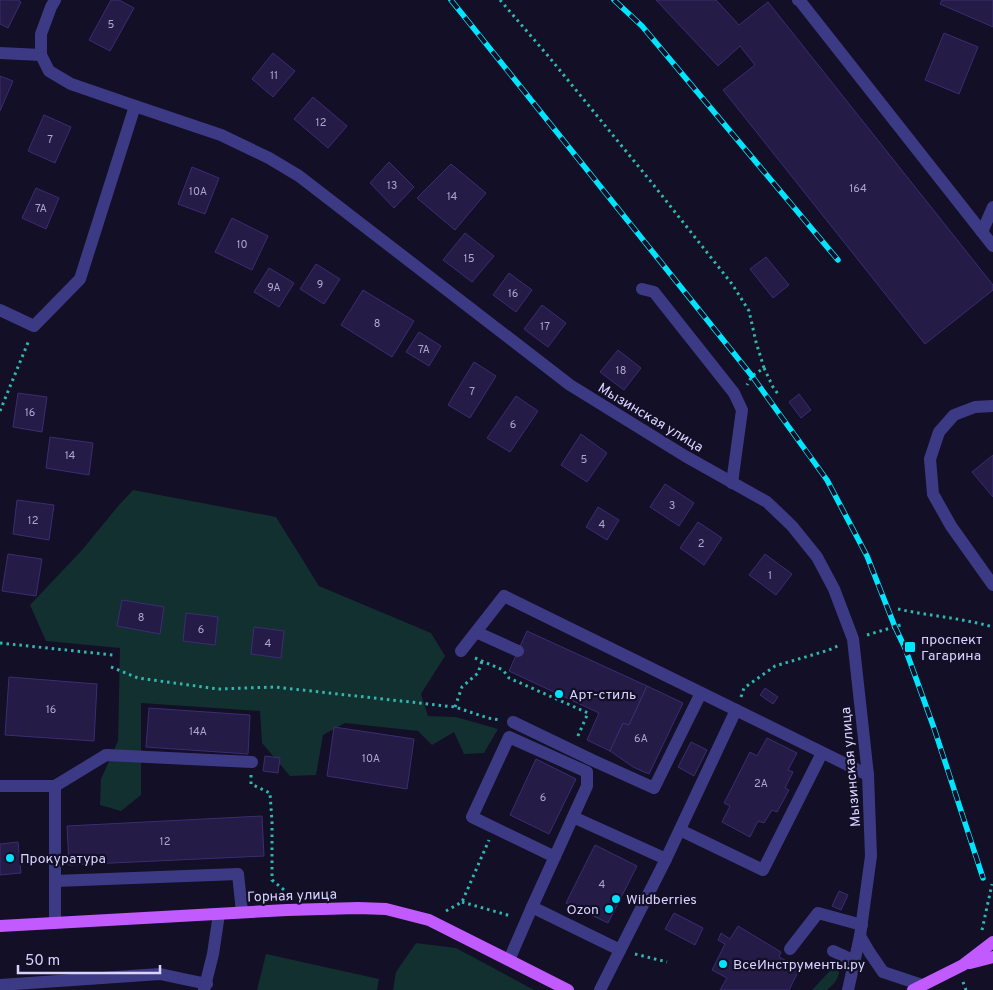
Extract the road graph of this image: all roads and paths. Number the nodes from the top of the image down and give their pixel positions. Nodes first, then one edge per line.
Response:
1 (55, 0) edge
2 (500, 0) edge
3 (798, 0) edge
4 (0, 53) edge
5 (41, 55) junction
6 (135, 106) junction
7 (993, 208) edge
8 (982, 232) junction
9 (993, 246) edge
10 (642, 289) dead end
11 (0, 310) edge
12 (34, 326) junction
13 (764, 368) junction
14 (778, 394) dead end
15 (993, 406) edge
16 (742, 410) junction
17 (0, 411) edge
18 (732, 483) junction
19 (993, 584) edge
20 (898, 608) dead end
21 (904, 624) dead end
22 (993, 627) edge
23 (886, 630) dead end
24 (476, 632) junction
25 (853, 639) junction
26 (0, 643) edge
27 (461, 651) joint
28 (518, 651) dead end
29 (113, 655) dead end
30 (482, 661) junction
31 (111, 667) dead end
32 (701, 693) junction
33 (455, 707) junction
34 (736, 710) junction
35 (513, 722) joint
36 (575, 742) dead end
37 (822, 753) junction
38 (252, 762) joint
39 (868, 775) junction
40 (0, 786) edge
41 (54, 786) junction
42 (573, 817) junction
43 (494, 828) junction
44 (680, 830) junction
45 (555, 857) junction
46 (666, 859) junction
47 (55, 881) junction
48 (992, 884) dead end
49 (289, 895) dead end
50 (462, 902) junction
51 (532, 907) junction
52 (242, 912) junction
53 (219, 914) junction
54 (429, 920) junction
55 (526, 920) junction
56 (55, 923) junction
57 (0, 926) edge
58 (861, 931) junction
59 (982, 931) dead end
60 (993, 942) edge
61 (790, 948) dead end
62 (620, 950) junction
63 (833, 951) dead end
64 (509, 960) junction
65 (990, 960) edge
66 (855, 961) junction
67 (667, 962) dead end
68 (963, 965) junction
69 (0, 985) edge
70 (205, 987) edge
71 (918, 987) edge
72 (568, 990) edge
73 (600, 990) edge
74 (848, 990) edge

1 - 5 street
2 - 13 path
3 - 8 street
4 - 5 street
5 - 6 street, Мызинская улица
6 - 12 street
6 - 18 street, Мызинская улица
7 - 8 street
8 - 9 street
10 - 16 street
11 - 12 street
12 - 17 path
13 - 14 path
13 - 16 path
15 - 19 street
16 - 18 street
18 - 25 street, Мызинская улица
20 - 22 path
21 - 23 path
24 - 27 street
24 - 28 street
24 - 32 street
25 - 34 path
25 - 39 street, Мызинская улица
26 - 29 path
27 - 30 path
30 - 33 path
30 - 36 path
31 - 33 path
32 - 34 street
32 - 35 street
33 - 35 path
34 - 37 street
34 - 44 street
37 - 39 street
37 - 44 street
38 - 41 street
38 - 49 path
39 - 58 street, Мызинская улица
40 - 41 street
41 - 47 street
42 - 43 street
42 - 45 street
42 - 46 street
43 - 45 street
43 - 50 path
44 - 46 street
45 - 51 street
46 - 62 street
47 - 52 street
47 - 56 street
48 - 59 path
50 - 54 path
50 - 55 path
51 - 55 street
51 - 62 street
52 - 53 main road, Горная улица
52 - 54 main road, Горная улица
53 - 56 main road, Горная улица
53 - 70 street
54 - 64 main road, Горная улица
55 - 64 street
56 - 57 main road, Горная улица
58 - 61 street
58 - 66 street, Мызинская улица
58 - 71 street
60 - 68 main road
62 - 67 path
62 - 73 street
63 - 66 street
64 - 72 main road, Горная улица
65 - 68 main road
66 - 74 street, Мызинская улица
68 - 71 main road
69 - 70 street

